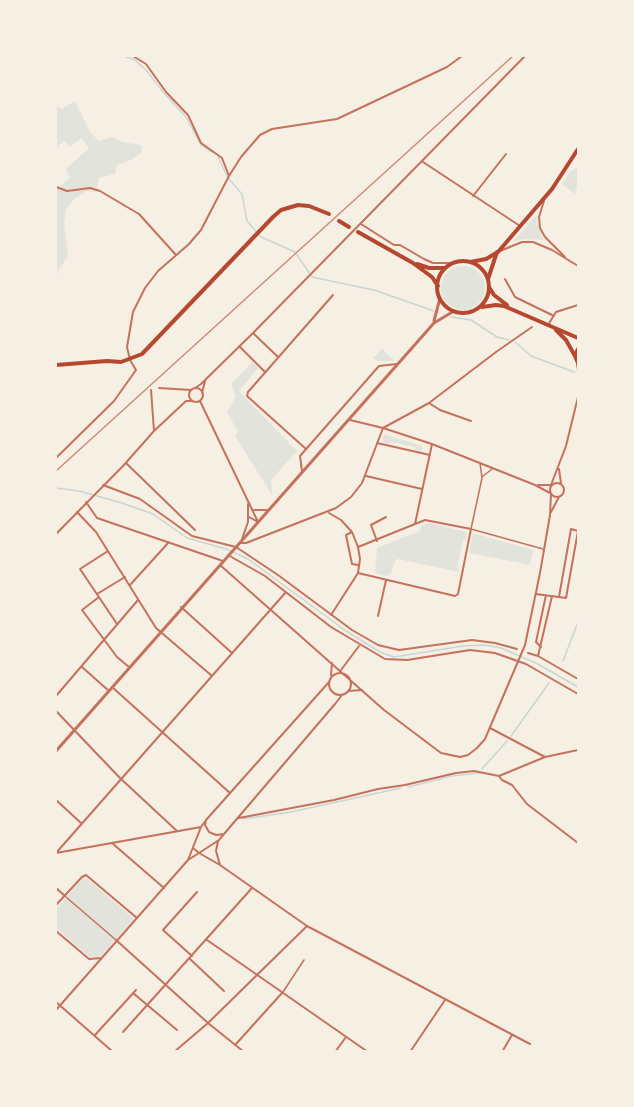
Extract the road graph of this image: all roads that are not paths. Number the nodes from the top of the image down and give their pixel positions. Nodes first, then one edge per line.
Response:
1 (133, 56) edge
2 (462, 56) edge
3 (525, 56) edge
4 (579, 148) edge
5 (506, 154) dead end
6 (423, 162) junction
7 (229, 176) junction
8 (56, 187) edge
9 (473, 196) junction
10 (545, 197) junction
11 (329, 214) dead end
12 (339, 220) dead end
13 (360, 224) junction
14 (520, 226) junction
15 (349, 227) dead end
16 (358, 232) dead end
17 (498, 252) junction
18 (176, 256) junction
19 (569, 260) junction
20 (470, 262) junction
21 (414, 263) junction
22 (455, 263) junction
23 (578, 265) edge
24 (446, 268) junction
25 (488, 279) junction
26 (505, 279) dead end
27 (438, 286) junction
28 (489, 286) junction
29 (333, 295) dead end
30 (440, 298) junction
31 (579, 305) edge
32 (479, 308) junction
33 (512, 309) junction
34 (454, 311) junction
35 (552, 315) junction
36 (434, 323) junction
37 (548, 325) junction
38 (532, 327) dead end
39 (553, 328) junction
40 (253, 333) junction
41 (579, 338) edge
42 (239, 346) junction
43 (579, 349) edge
44 (278, 357) junction
45 (576, 359) edge
46 (130, 360) junction
47 (397, 364) junction
48 (56, 365) edge
49 (579, 370) edge
50 (265, 372) junction
51 (207, 379) junction
52 (159, 388) dead end
53 (195, 388) junction
54 (151, 390) dead end
55 (190, 390) junction
56 (202, 393) junction
57 (579, 396) edge
58 (196, 401) junction
59 (429, 403) junction
60 (355, 411) junction
61 (347, 420) junction
62 (357, 420) junction
63 (471, 421) dead end
64 (383, 428) junction
65 (154, 430) junction
66 (377, 443) junction
67 (432, 444) junction
68 (306, 449) junction
69 (430, 455) junction
70 (56, 458) edge
71 (126, 463) junction
72 (480, 463) junction
73 (559, 466) junction
74 (494, 468) junction
75 (302, 471) junction
76 (365, 476) junction
77 (482, 478) junction
78 (561, 483) junction
79 (103, 485) junction
80 (535, 485) junction
81 (551, 485) junction
82 (422, 489) junction
83 (550, 493) junction
84 (559, 497) junction
85 (87, 501) junction
86 (248, 501) junction
87 (336, 508) junction
88 (253, 510) junction
89 (269, 510) junction
90 (77, 512) junction
91 (328, 512) junction
92 (550, 515) junction
93 (249, 517) junction
94 (337, 517) junction
95 (386, 517) dead end
96 (258, 522) junction
97 (415, 525) junction
98 (195, 530) dead end
99 (471, 530) junction
100 (352, 532) junction
101 (56, 534) edge
102 (245, 538) junction
103 (253, 540) junction
104 (376, 541) junction
105 (169, 542) junction
106 (243, 542) junction
107 (236, 547) junction
108 (358, 547) junction
109 (544, 549) junction
110 (109, 551) junction
111 (244, 553) junction
112 (228, 555) junction
113 (221, 562) junction
114 (359, 565) junction
115 (358, 573) junction
116 (125, 577) junction
117 (386, 580) junction
118 (130, 585) junction
119 (286, 592) junction
120 (536, 594) junction
121 (546, 595) junction
122 (98, 596) junction
123 (552, 596) junction
124 (559, 597) junction
125 (138, 599) junction
126 (181, 607) junction
127 (271, 609) junction
128 (331, 615) junction
129 (378, 616) dead end
130 (117, 624) junction
131 (160, 631) junction
132 (103, 639) junction
133 (359, 645) junction
134 (541, 648) junction
135 (517, 649) dead end
136 (232, 653) junction
137 (528, 653) dead end
138 (538, 656) junction
139 (332, 663) junction
140 (81, 666) junction
141 (129, 667) junction
142 (340, 670) junction
143 (346, 675) junction
144 (212, 676) junction
145 (579, 679) edge
146 (329, 680) junction
147 (110, 689) junction
148 (362, 690) junction
149 (348, 691) junction
150 (579, 694) edge
151 (342, 695) junction
152 (56, 696) edge
153 (56, 711) edge
154 (490, 728) junction
155 (75, 730) junction
156 (163, 732) junction
157 (56, 750) edge
158 (579, 750) edge
159 (544, 757) junction
160 (500, 776) junction
161 (120, 778) junction
162 (230, 793) junction
163 (56, 800) edge
164 (239, 818) junction
165 (206, 820) junction
166 (81, 823) junction
167 (201, 827) junction
168 (177, 831) junction
169 (225, 834) junction
170 (219, 840) junction
171 (112, 843) junction
172 (579, 843) edge
173 (193, 848) junction
174 (56, 853) edge
175 (199, 853) junction
176 (188, 860) junction
177 (220, 865) junction
178 (56, 888) edge
179 (164, 888) junction
180 (252, 888) junction
181 (197, 892) dead end
182 (65, 896) junction
183 (56, 905) edge
184 (137, 918) junction
185 (307, 926) junction
186 (56, 932) edge
187 (207, 940) junction
188 (116, 941) junction
189 (102, 958) junction
190 (191, 958) junction
191 (304, 960) dead end
192 (256, 975) junction
193 (166, 984) junction
194 (225, 991) dead end
195 (282, 993) junction
196 (445, 1000) junction
197 (56, 1002) edge
198 (59, 1005) junction
199 (147, 1005) junction
200 (56, 1010) edge
201 (208, 1023) junction
202 (177, 1030) dead end
203 (123, 1032) dead end
204 (95, 1035) junction
205 (512, 1035) junction
206 (346, 1037) junction
207 (236, 1044) junction
208 (530, 1044) dead end
209 (175, 1051) edge
210 (113, 1052) edge
211 (244, 1052) edge
212 (335, 1052) edge
213 (368, 1052) edge
214 (410, 1052) edge
215 (502, 1052) edge

1 - 7 street
2 - 7 street
3 - 6 street
4 - 10 main road
5 - 9 street
6 - 9 street
6 - 13 street
7 - 18 street
8 - 18 street
9 - 14 street
10 - 14 main road
10 - 19 street
11 - 46 main road
12 - 15 main road
13 - 22 street
13 - 40 street
14 - 17 main road
16 - 21 main road
17 - 19 street
17 - 20 main road
17 - 25 main road
18 - 46 street
19 - 23 street
20 - 22 main road
20 - 25 main road
21 - 24 main road
21 - 27 main road
22 - 24 main road
24 - 27 main road
25 - 28 main road
26 - 35 street
27 - 30 main road
28 - 32 main road
28 - 33 main road
29 - 44 street
30 - 34 main road
30 - 36 street
31 - 35 street
32 - 33 main road
32 - 34 main road
33 - 37 main road
34 - 36 street
35 - 37 street
36 - 47 street
37 - 39 main road
38 - 59 street
39 - 41 main road
39 - 45 main road
40 - 42 street
40 - 44 street
42 - 50 street
42 - 51 street
43 - 45 main road
44 - 50 street
45 - 49 street
46 - 48 main road
46 - 70 street
47 - 60 street
47 - 68 street
50 - 68 street
51 - 53 street
51 - 56 street
52 - 55 street
53 - 55 street
53 - 56 street
54 - 65 street
55 - 58 street
56 - 58 street
57 - 73 street
58 - 65 street
58 - 86 street
59 - 63 street
59 - 64 street
60 - 61 street
60 - 62 street
61 - 62 street
61 - 75 street
62 - 64 street
64 - 66 street
64 - 67 street
65 - 71 street
66 - 69 street
66 - 76 street
67 - 69 street
67 - 72 street
68 - 75 street
69 - 82 street
71 - 79 street
71 - 98 street
72 - 74 street
72 - 77 street
73 - 78 street
73 - 81 street
74 - 77 street
74 - 80 street
75 - 89 street
76 - 82 street
76 - 87 street
77 - 99 street
78 - 81 street
78 - 84 street
79 - 85 street
79 - 107 street
80 - 81 street
80 - 83 street
81 - 83 street
82 - 97 street
83 - 84 street
83 - 92 street
84 - 92 street
85 - 90 street
85 - 105 street
86 - 88 street
86 - 93 street
87 - 91 street
87 - 94 street
88 - 89 street
88 - 96 street
89 - 96 street
90 - 101 street
90 - 110 street
91 - 94 street
91 - 103 street
92 - 109 street
93 - 96 street
93 - 106 street
94 - 100 street
95 - 104 street
96 - 102 street
97 - 99 street
97 - 104 street
99 - 109 street
99 - 117 street
100 - 108 street
100 - 114 street
102 - 103 street
102 - 106 street
103 - 106 street
104 - 108 street
105 - 113 street
105 - 118 street
106 - 107 street
106 - 111 street
107 - 111 street
107 - 112 street
108 - 114 street
109 - 120 street
110 - 116 street
110 - 122 street
111 - 128 street
112 - 113 street
112 - 119 street
113 - 126 street
113 - 127 street
114 - 115 street
115 - 117 street
115 - 128 street
116 - 118 street
116 - 122 street
117 - 129 street
118 - 125 street
119 - 127 street
119 - 133 street
120 - 121 street
120 - 154 street
121 - 123 street
121 - 134 street
122 - 130 street
122 - 132 street
123 - 124 street
123 - 134 street
124 - 124 street
125 - 130 street
125 - 131 street
126 - 131 street
126 - 136 street
127 - 136 street
127 - 139 street
128 - 135 street
130 - 132 street
131 - 141 street
131 - 144 street
132 - 140 street
132 - 141 street
133 - 142 street
133 - 150 street
134 - 138 street
136 - 144 street
137 - 138 street
138 - 145 street
139 - 142 street
139 - 146 street
140 - 147 street
140 - 152 street
141 - 147 street
142 - 143 street
143 - 146 street
143 - 148 street
143 - 149 street
144 - 156 street
146 - 151 street
146 - 162 street
147 - 155 street
147 - 156 street
148 - 149 street
148 - 154 street
149 - 151 street
151 - 164 street
153 - 155 street
154 - 159 street
155 - 157 street
155 - 161 street
156 - 161 street
156 - 162 street
158 - 159 street
159 - 160 street
160 - 164 street
160 - 172 street
161 - 166 street
161 - 168 street
162 - 165 street
163 - 166 street
164 - 169 street
165 - 167 street
165 - 169 street
166 - 174 street
167 - 168 street
167 - 173 street
168 - 171 street
169 - 170 street
170 - 175 street
170 - 177 street
171 - 174 street
171 - 179 street
173 - 175 street
173 - 176 street
175 - 176 street
175 - 177 street
176 - 179 street
177 - 180 street
178 - 182 street
179 - 184 street
180 - 185 street
180 - 187 street
181 - 190 street
182 - 183 street
182 - 184 street
182 - 188 street
184 - 188 street
185 - 192 street
185 - 196 street
186 - 189 street
187 - 190 street
187 - 192 street
188 - 189 street
188 - 193 street
189 - 198 street
190 - 193 street
190 - 194 street
191 - 195 street
192 - 195 street
192 - 201 street
193 - 199 street
193 - 201 street
195 - 206 street
195 - 207 street
196 - 205 street
196 - 214 street
197 - 198 street
198 - 200 street
198 - 204 street
199 - 202 street
199 - 203 street
199 - 204 street
201 - 207 street
201 - 209 street
204 - 210 street
205 - 208 street
205 - 215 street
206 - 212 street
206 - 213 street
207 - 211 street

